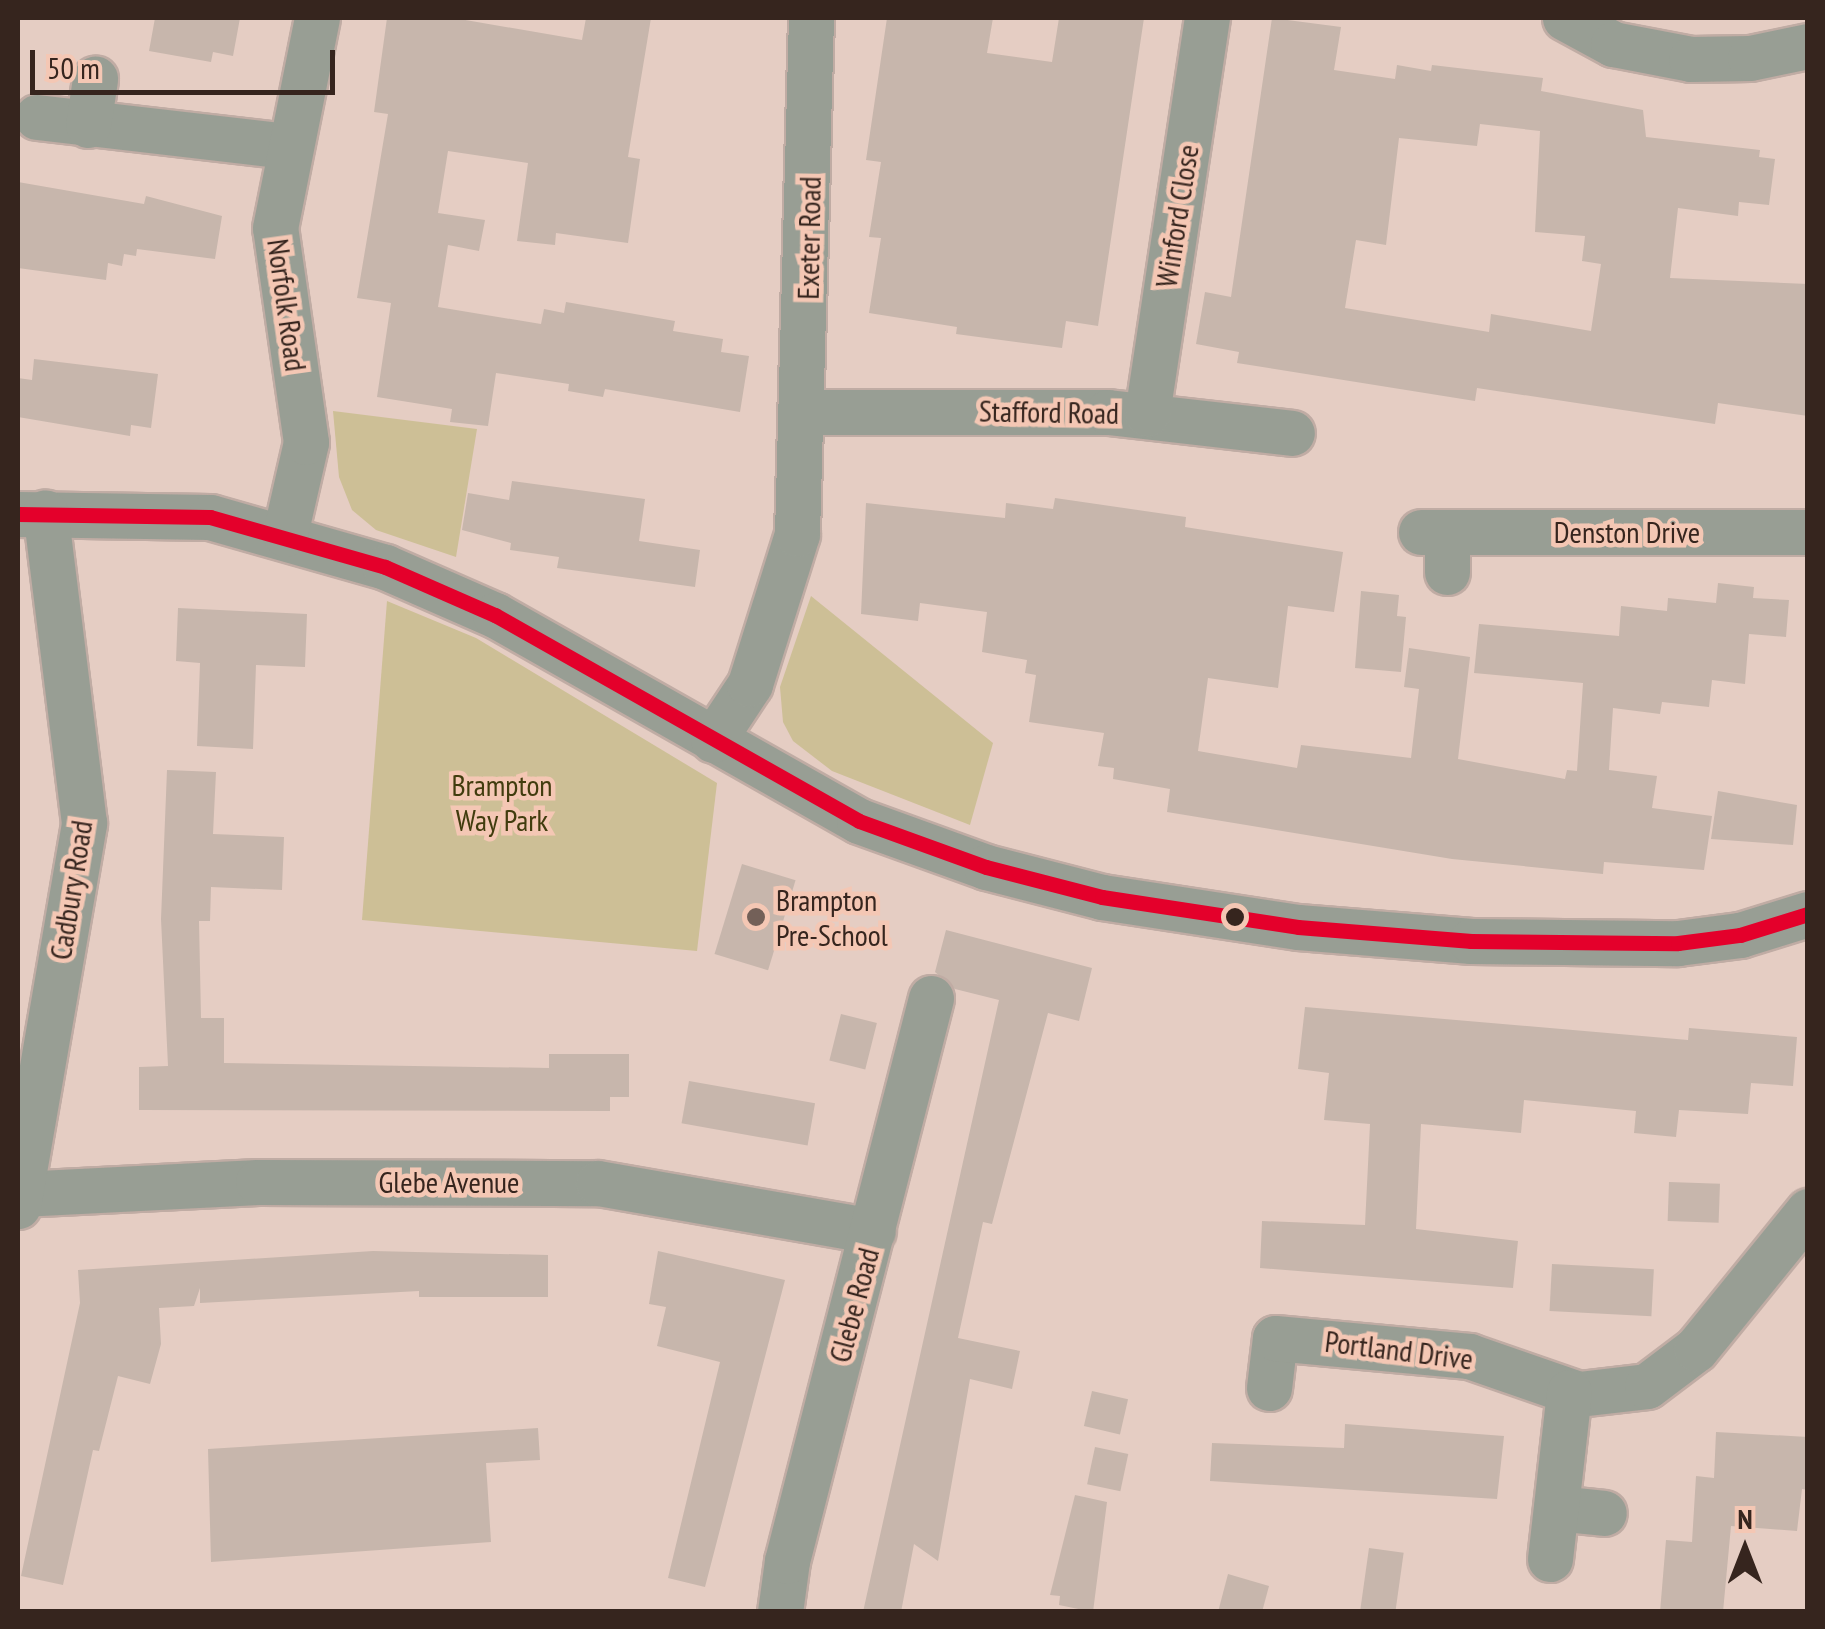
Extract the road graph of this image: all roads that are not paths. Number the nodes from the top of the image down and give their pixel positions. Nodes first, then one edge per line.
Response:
1 (317, 18) edge
2 (812, 18) edge
3 (1207, 18) edge
4 (1566, 18) edge
5 (1808, 46) edge
6 (95, 79) dead end
7 (37, 117) dead end
8 (88, 125) junction
9 (288, 146) junction
10 (805, 412) junction
11 (1147, 414) junction
12 (1292, 433) dead end
13 (31, 513) edge
14 (1808, 532) edge
15 (285, 534) junction
16 (1438, 545) dead end
17 (713, 740) junction
18 (1804, 924) edge
19 (932, 998) dead end
20 (19, 1200) edge
21 (1808, 1212) edge
22 (874, 1231) junction
23 (1268, 1388) dead end
24 (1569, 1392) junction
25 (1556, 1508) junction
26 (1604, 1513) dead end
27 (1550, 1559) dead end
28 (780, 1612) edge

1 - 9 street, Norfolk Road
2 - 10 street, Exeter Road
3 - 11 street, Winford Close
4 - 5 street
6 - 8 street
7 - 8 street
8 - 9 street
9 - 15 street, Norfolk Road
10 - 11 street, Stafford Road
10 - 17 street, Exeter Road
11 - 12 street, Stafford Road
13 - 15 street
13 - 20 street, Cadbury Road
14 - 16 street, Denston Drive
15 - 17 street
17 - 18 street
19 - 22 street, Glebe Road
20 - 22 street, Glebe Avenue
21 - 24 street, Portland Drive
22 - 28 street, Glebe Road
23 - 24 street, Portland Drive
24 - 25 street
25 - 26 street
25 - 27 street

